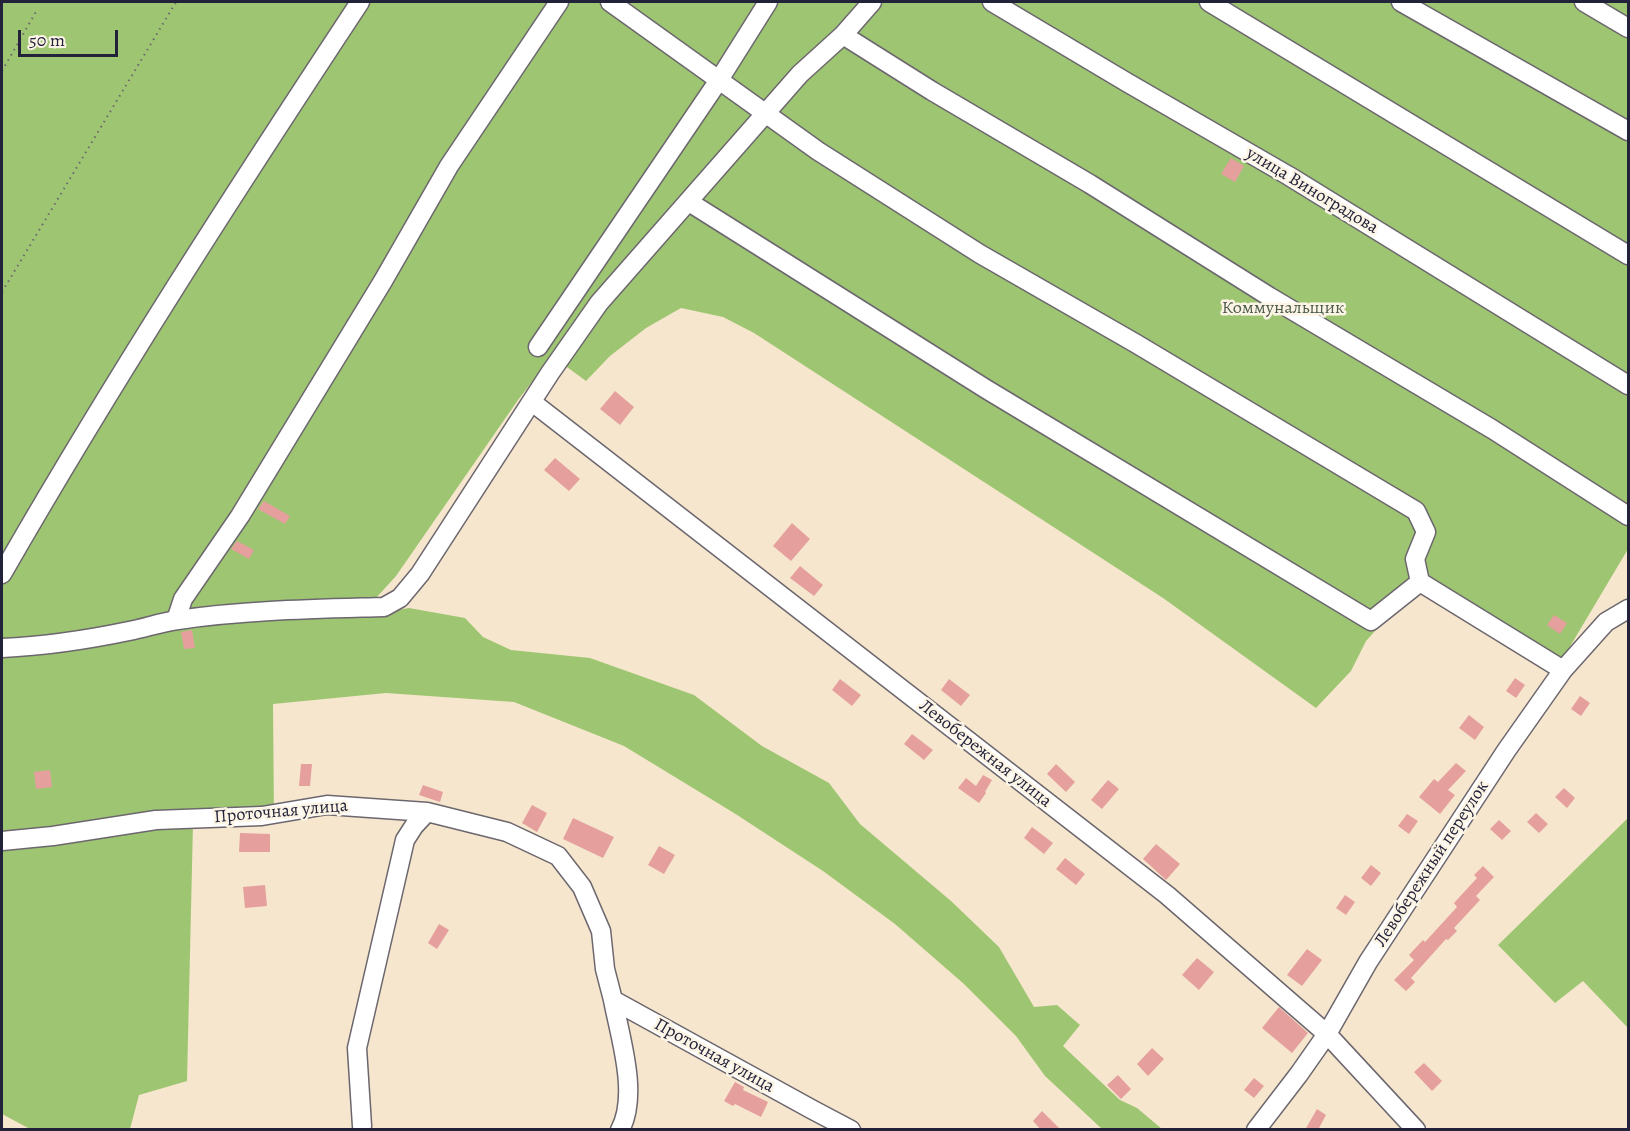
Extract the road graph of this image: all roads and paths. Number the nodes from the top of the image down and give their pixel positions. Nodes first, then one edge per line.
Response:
1 (176, 2) edge
2 (360, 2) edge
3 (559, 2) edge
4 (610, 2) edge
5 (768, 2) edge
6 (872, 2) edge
7 (992, 2) edge
8 (1209, 2) edge
9 (1401, 2) edge
10 (1584, 2) edge
11 (37, 10) dead end
12 (1629, 28) edge
13 (843, 34) junction
14 (2, 71) edge
15 (719, 80) junction
16 (767, 114) junction
17 (1629, 131) edge
18 (689, 202) junction
19 (1629, 255) edge
20 (2, 292) edge
21 (538, 347) dead end
22 (1629, 385) edge
23 (532, 402) junction
24 (1629, 516) edge
25 (2, 574) edge
26 (1420, 582) junction
27 (1627, 607) edge
28 (176, 620) junction
29 (2, 648) edge
30 (1563, 670) junction
31 (427, 812) junction
32 (2, 841) edge
33 (613, 1000) junction
34 (1327, 1035) junction
35 (362, 1126) dead end
36 (620, 1130) edge
37 (851, 1130) edge
38 (1256, 1130) edge
39 (1416, 1130) edge

1 - 20 path
2 - 25 street
3 - 28 street
4 - 15 street
5 - 15 street
6 - 13 street
7 - 22 street, улица Виноградова
8 - 19 street
9 - 17 street
10 - 12 street
11 - 14 path
13 - 16 street
13 - 24 street
15 - 16 street
15 - 21 street
16 - 18 street
16 - 26 street
18 - 23 street
18 - 26 street
23 - 28 street
23 - 34 street, Левобережная улица
26 - 30 street
27 - 30 street, Левобережный переулок
28 - 29 street
30 - 34 street, Левобережный переулок
31 - 32 street, Проточная улица
31 - 33 street, Проточная улица
31 - 35 street
33 - 36 street
33 - 37 street, Проточная улица
34 - 38 street, Левобережный переулок
34 - 39 street, Левобережная улица

